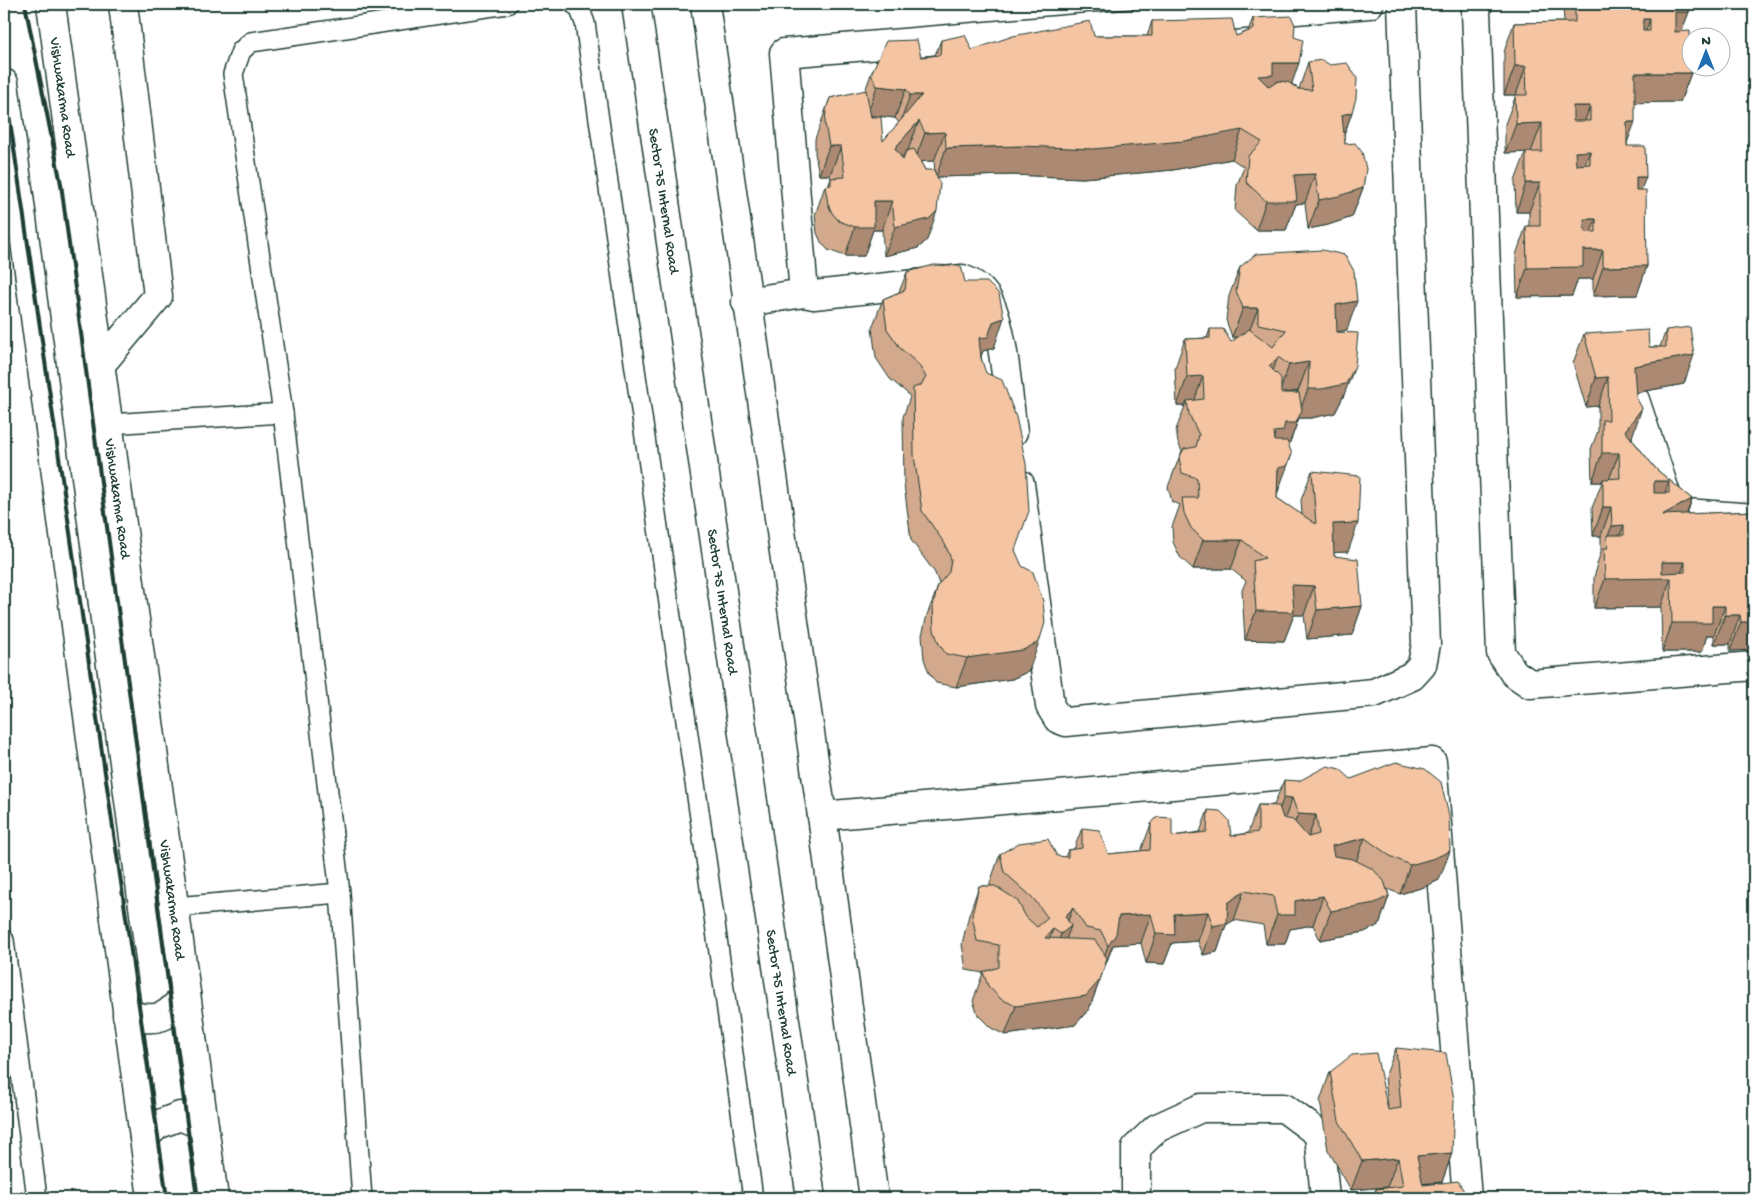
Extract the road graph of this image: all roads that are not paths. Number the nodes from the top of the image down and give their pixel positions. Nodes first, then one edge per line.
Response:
1 (51, 4) edge
2 (123, 4) edge
3 (507, 4) edge
4 (574, 4) edge
5 (636, 4) edge
6 (704, 4) edge
7 (1369, 4) edge
8 (1402, 4) edge
9 (1478, 4) edge
10 (4, 83) edge
11 (804, 293) junction
12 (746, 302) junction
13 (101, 364) junction
14 (1635, 400) edge
15 (282, 413) junction
16 (109, 424) junction
17 (1754, 518) edge
18 (1754, 666) edge
19 (822, 816) junction
20 (340, 893) junction
21 (175, 907) junction
22 (4, 940) edge
23 (186, 994) junction
24 (127, 1015) junction
25 (204, 1126) junction
26 (144, 1138) junction
27 (37, 1198) edge
28 (152, 1198) edge
29 (214, 1198) edge
30 (362, 1198) edge
31 (752, 1198) edge
32 (811, 1198) edge
33 (874, 1198) edge
34 (1136, 1198) edge
35 (1325, 1198) edge
36 (1467, 1198) edge

1 - 13 street, Vishwakarma Road
2 - 13 street
3 - 15 lane
4 - 31 lane
5 - 32 street, Sector 75 Internal Road
6 - 12 street
7 - 11 street
8 - 11 street
9 - 18 street
10 - 24 street
11 - 12 street
12 - 19 street
13 - 16 street, Vishwakarma Road
14 - 17 street
15 - 16 lane
15 - 20 lane
16 - 21 street, Vishwakarma Road
19 - 33 street
19 - 36 street
20 - 21 lane
20 - 30 lane
21 - 23 street, Vishwakarma Road
22 - 27 lane
23 - 24 street
23 - 25 street, Vishwakarma Road
24 - 26 street
25 - 26 street
25 - 29 street, Vishwakarma Road
26 - 28 street
34 - 35 street

